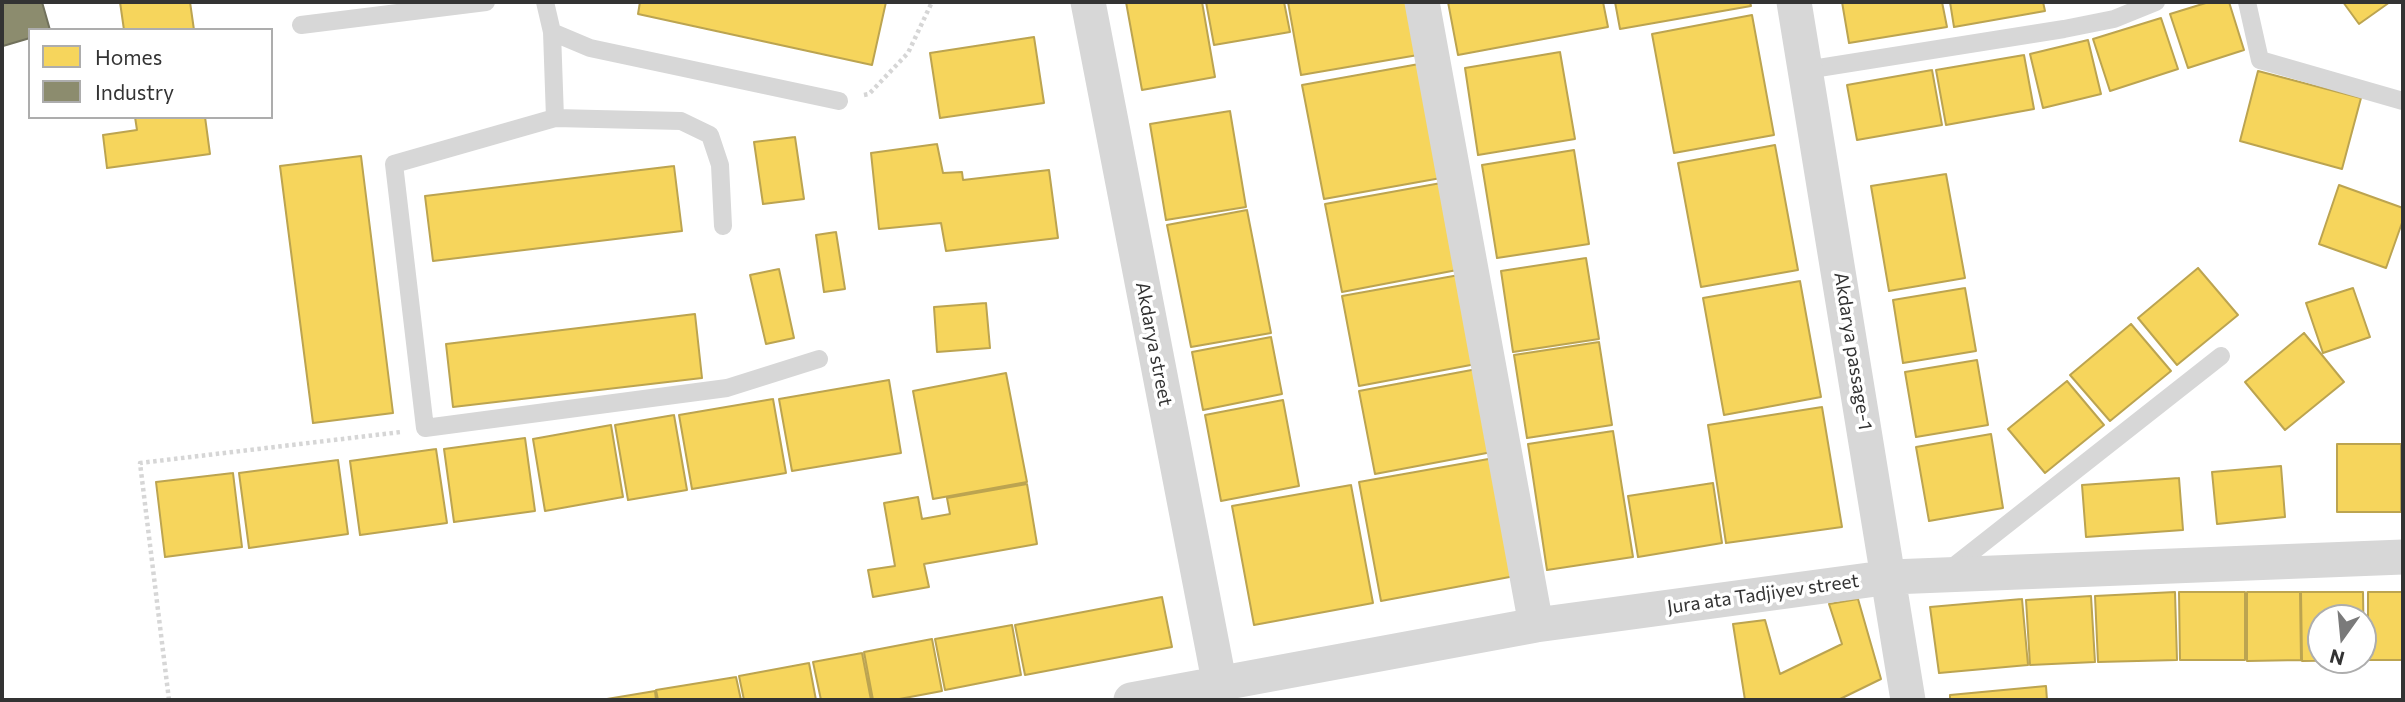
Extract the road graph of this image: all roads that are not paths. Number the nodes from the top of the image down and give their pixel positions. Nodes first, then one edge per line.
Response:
1 (486, 2) edge
2 (545, 2) edge
3 (1088, 2) edge
4 (1422, 2) edge
5 (1794, 2) edge
6 (2156, 2) edge
7 (2247, 2) edge
8 (301, 25) dead end
9 (552, 32) junction
10 (1806, 70) junction
11 (2403, 101) edge
12 (839, 102) road end
13 (555, 118) junction
14 (723, 226) dead end
15 (2221, 356) dead end
16 (819, 359) dead end
17 (2403, 557) edge
18 (1943, 574) junction
19 (1891, 577) junction
20 (1536, 625) junction
21 (1220, 686) junction
22 (1131, 700) edge
23 (1908, 700) edge

1 - 8 lane
2 - 9 lane
3 - 21 street, Akdarya street
4 - 20 street
5 - 10 street, Akdarya passage-1
6 - 10 lane
7 - 11 lane
9 - 12 lane
9 - 13 lane
10 - 19 street, Akdarya passage-1
13 - 14 lane
13 - 16 lane
15 - 18 lane
17 - 18 street, Jura аta Tadjiyev street
18 - 19 street, Jura аta Tadjiyev street
19 - 20 street, Jura аta Tadjiyev street
19 - 23 street, Akdarya passage-1
20 - 21 street, Jura аta Tadjiyev street
21 - 22 street, Jura аta Tadjiyev street

